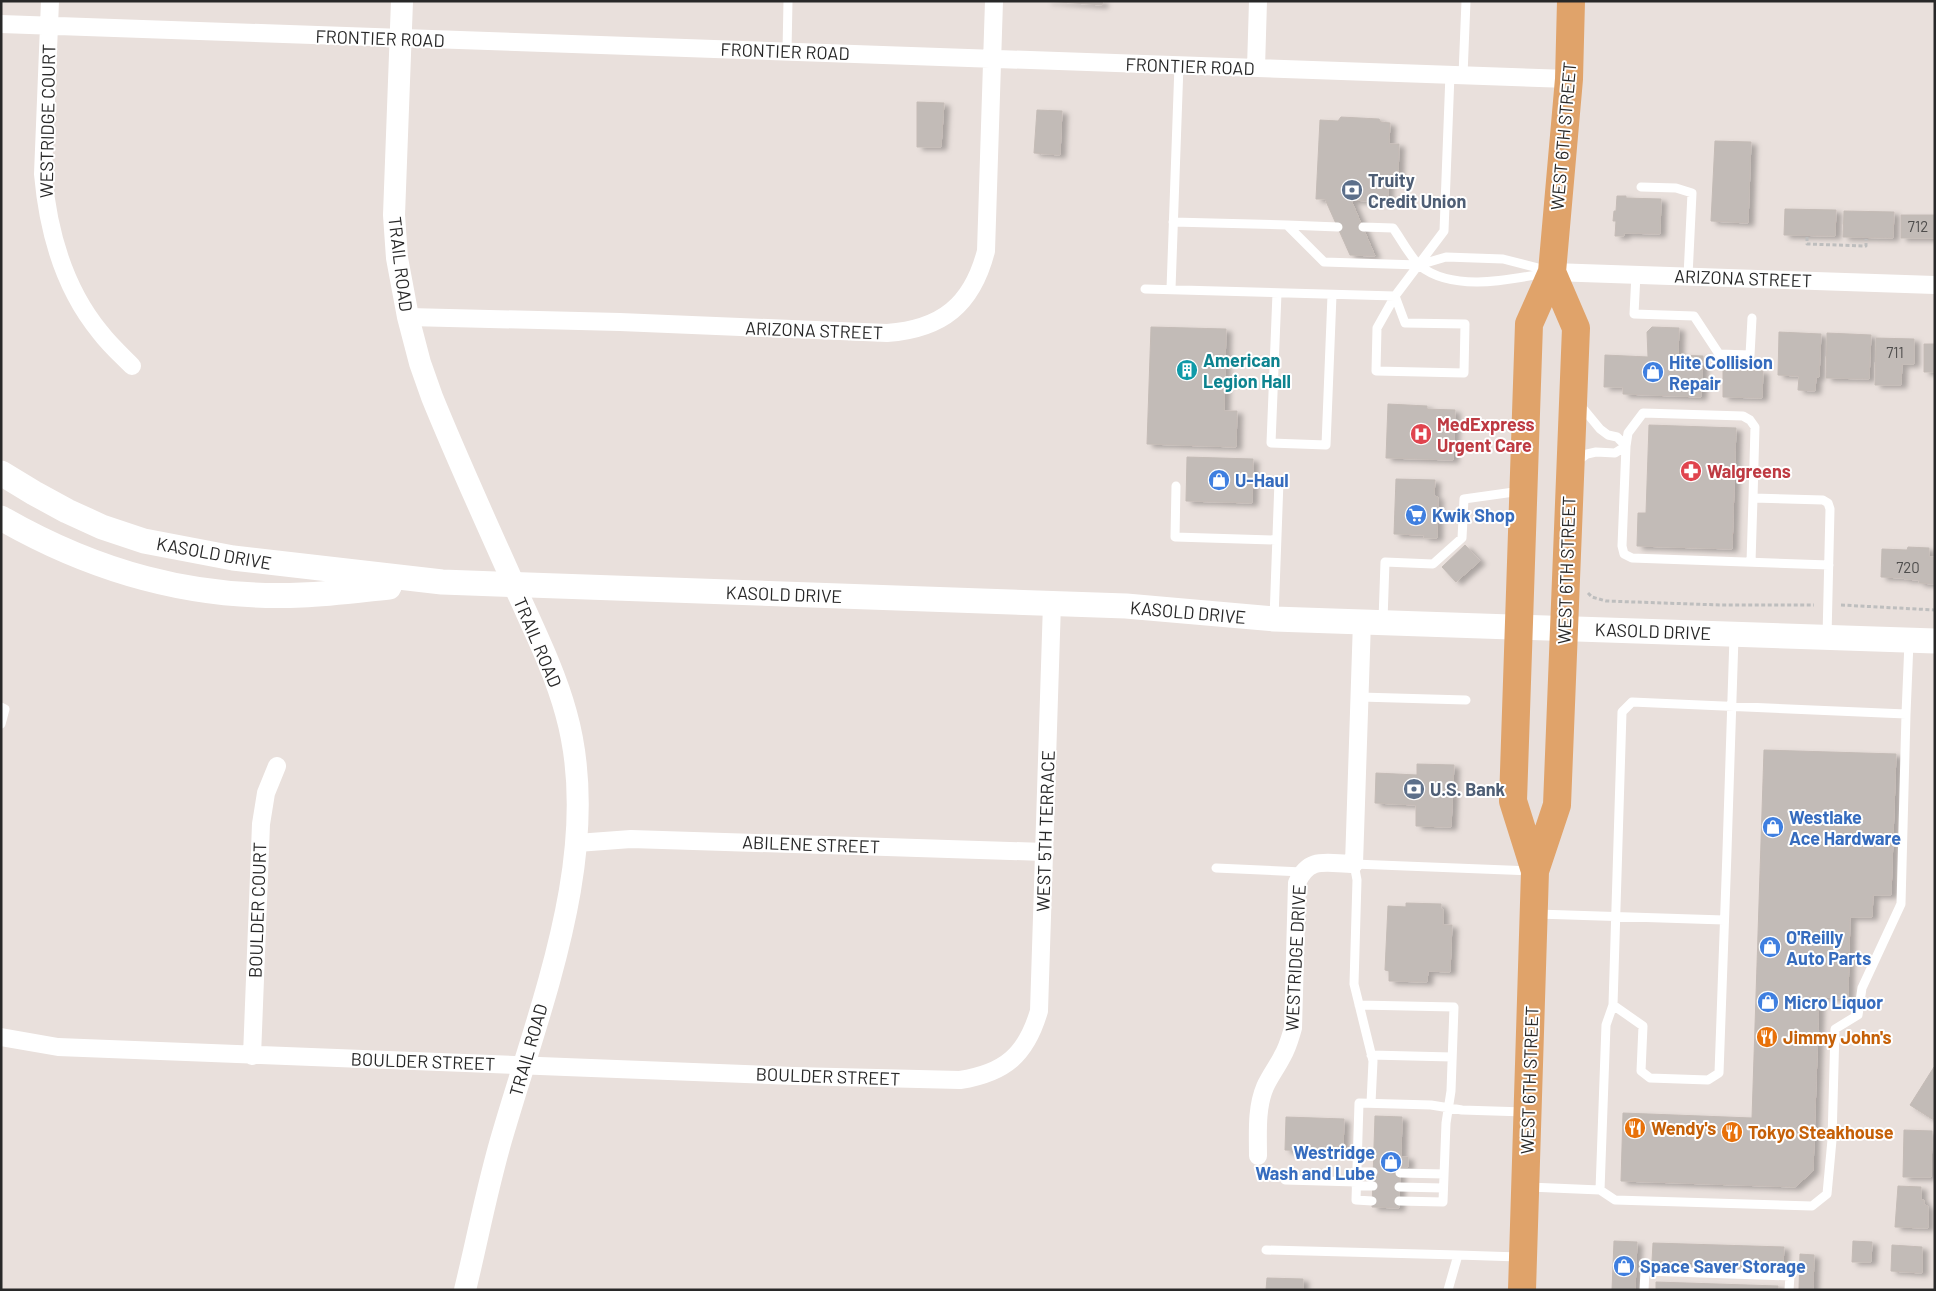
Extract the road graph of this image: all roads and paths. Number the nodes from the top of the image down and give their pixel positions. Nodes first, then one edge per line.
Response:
1 (50, 1) edge
2 (402, 1) edge
3 (788, 1) edge
4 (994, 1) edge
5 (1258, 1) edge
6 (1466, 1) edge
7 (1571, 1) edge
8 (1, 24) edge
9 (49, 26) junction
10 (400, 38) junction
11 (787, 52) junction
12 (992, 59) junction
13 (1179, 65) junction
14 (1256, 68) junction
15 (1457, 75) junction
16 (1569, 78) junction
17 (1641, 187) dead end
18 (1173, 222) junction
19 (1286, 225) junction
20 (1338, 227) dead end
21 (1362, 227) dead end
22 (1807, 237) dead end
23 (1866, 239) dead end
24 (1419, 265) junction
25 (1552, 272) junction
26 (1636, 274) junction
27 (1688, 276) junction
28 (1935, 285) edge
29 (1145, 289) dead end
30 (1171, 290) junction
31 (1277, 293) junction
32 (1332, 295) junction
33 (1395, 296) junction
34 (408, 317) junction
35 (1752, 318) dead end
36 (132, 366) dead end
37 (1573, 395) junction
38 (1626, 446) junction
39 (1571, 466) junction
40 (1, 473) edge
41 (1278, 481) dead end
42 (1176, 486) dead end
43 (1524, 490) junction
44 (1753, 498) junction
45 (1, 518) edge
46 (1276, 540) junction
47 (1750, 562) junction
48 (1829, 565) junction
49 (442, 582) junction
50 (514, 585) junction
51 (1586, 591) dead end
52 (1052, 603) junction
53 (1828, 605) junction
54 (1935, 610) edge
55 (1274, 619) junction
56 (1373, 622) junction
57 (1519, 627) junction
58 (1564, 628) junction
59 (1734, 634) junction
60 (1827, 637) junction
61 (1909, 640) junction
62 (1935, 641) edge
63 (1360, 697) junction
64 (1466, 700) dead end
65 (1732, 706) junction
66 (1, 707) edge
67 (1906, 714) junction
68 (1, 724) edge
69 (277, 766) dead end
70 (577, 843) junction
71 (1045, 852) junction
72 (1354, 864) junction
73 (1216, 868) dead end
74 (1535, 871) junction
75 (1302, 872) junction
76 (1534, 914) junction
77 (1616, 917) junction
78 (1724, 920) junction
79 (1359, 1005) junction
80 (1613, 1005) junction
81 (1, 1037) edge
82 (1018, 1053) joint
83 (252, 1056) junction
84 (1372, 1056) junction
85 (1452, 1057) junction
86 (523, 1065) junction
87 (1371, 1103) junction
88 (1448, 1108) junction
89 (1528, 1112) junction
90 (1258, 1156) dead end
91 (1357, 1172) junction
92 (1373, 1172) dead end
93 (1400, 1173) dead end
94 (1444, 1174) junction
95 (1285, 1180) dead end
96 (1357, 1184) junction
97 (1373, 1186) dead end
98 (1399, 1187) dead end
99 (1525, 1187) junction
100 (1444, 1188) junction
101 (1600, 1190) junction
102 (1372, 1200) dead end
103 (1399, 1201) dead end
104 (1266, 1250) dead end
105 (1458, 1256) junction
106 (1523, 1258) junction
107 (465, 1290) edge
108 (1448, 1290) edge
109 (1522, 1290) edge
110 (1644, 1290) edge
111 (1790, 1290) edge

1 - 9 street, WESTRIDGE COURT
2 - 10 street, TRAIL ROAD
3 - 11 lane
4 - 12 street, ARIZONA STREET
5 - 14 street
6 - 15 lane
7 - 16 main road, WEST 6TH STREET
8 - 9 street, FRONTIER ROAD
9 - 10 street, FRONTIER ROAD
9 - 36 street, WESTRIDGE COURT
10 - 11 street, FRONTIER ROAD
10 - 34 street, TRAIL ROAD
11 - 12 street, FRONTIER ROAD
12 - 13 street, FRONTIER ROAD
12 - 34 street, ARIZONA STREET
13 - 14 street, FRONTIER ROAD
13 - 18 lane
14 - 15 street, FRONTIER ROAD
15 - 16 street, FRONTIER ROAD
15 - 24 lane
16 - 25 main road, WEST 6TH STREET
17 - 27 lane
18 - 19 lane
18 - 30 lane
19 - 20 lane
19 - 24 lane
21 - 24 lane
22 - 23 path
24 - 25 lane
24 - 25 lane
24 - 33 lane
25 - 26 street, ARIZONA STREET
25 - 37 main road, WEST 6TH STREET
25 - 43 main road, WEST 6TH STREET
26 - 27 street, ARIZONA STREET
26 - 35 lane
27 - 28 street, ARIZONA STREET
29 - 30 lane
30 - 31 lane
31 - 32 lane
31 - 32 lane
32 - 33 lane
33 - 33 lane
34 - 50 street, TRAIL ROAD
37 - 38 lane
37 - 39 main road, WEST 6TH STREET
38 - 39 lane
38 - 44 lane
38 - 47 lane
39 - 58 main road, WEST 6TH STREET
40 - 49 main road, KASOLD DRIVE
41 - 46 lane
42 - 46 lane
43 - 56 lane
43 - 57 main road, WEST 6TH STREET
44 - 47 lane
44 - 48 lane
45 - 49 main road, KASOLD DRIVE
46 - 55 lane
47 - 48 lane
48 - 53 lane
49 - 50 main road, KASOLD DRIVE
50 - 52 main road, KASOLD DRIVE
50 - 70 street, TRAIL ROAD
51 - 53 path
52 - 55 main road, KASOLD DRIVE
52 - 71 street, WEST 5TH TERRACE
53 - 54 path
53 - 60 lane
55 - 56 main road, KASOLD DRIVE
56 - 57 main road, KASOLD DRIVE
56 - 63 street
57 - 58 main road, KASOLD DRIVE
57 - 74 main road, WEST 6TH STREET
58 - 59 main road, KASOLD DRIVE
58 - 74 main road, WEST 6TH STREET
59 - 60 main road, KASOLD DRIVE
59 - 65 lane
60 - 61 main road, KASOLD DRIVE
61 - 62 main road, KASOLD DRIVE
61 - 67 lane
63 - 64 lane
63 - 72 street
65 - 67 lane
65 - 77 lane
65 - 78 lane
66 - 68 lane
67 - 101 lane
69 - 83 street, BOULDER COURT
70 - 71 street, ABILENE STREET
70 - 86 street, TRAIL ROAD
71 - 82 street, WEST 5TH TERRACE
72 - 74 lane
72 - 75 street, WESTRIDGE DRIVE
72 - 79 lane
73 - 75 lane
74 - 76 main road, WEST 6TH STREET
75 - 90 street, WESTRIDGE DRIVE
76 - 77 lane
76 - 89 main road, WEST 6TH STREET
77 - 78 lane
77 - 80 lane
78 - 80 lane
79 - 84 lane
79 - 85 lane
80 - 101 lane
81 - 83 street, BOULDER STREET
82 - 86 street, BOULDER STREET
83 - 86 street, BOULDER STREET
84 - 85 lane
84 - 87 lane
85 - 88 lane
86 - 107 street, TRAIL ROAD
87 - 88 lane
87 - 91 lane
88 - 89 lane
88 - 94 lane
89 - 99 main road, WEST 6TH STREET
91 - 92 lane
91 - 96 lane
93 - 94 lane
94 - 100 lane
95 - 96 lane
96 - 97 lane
96 - 102 lane
98 - 100 lane
99 - 101 lane
99 - 106 main road, WEST 6TH STREET
100 - 103 lane
104 - 105 lane
105 - 106 lane
105 - 108 lane
106 - 109 main road, WEST 6TH STREET
110 - 111 lane

